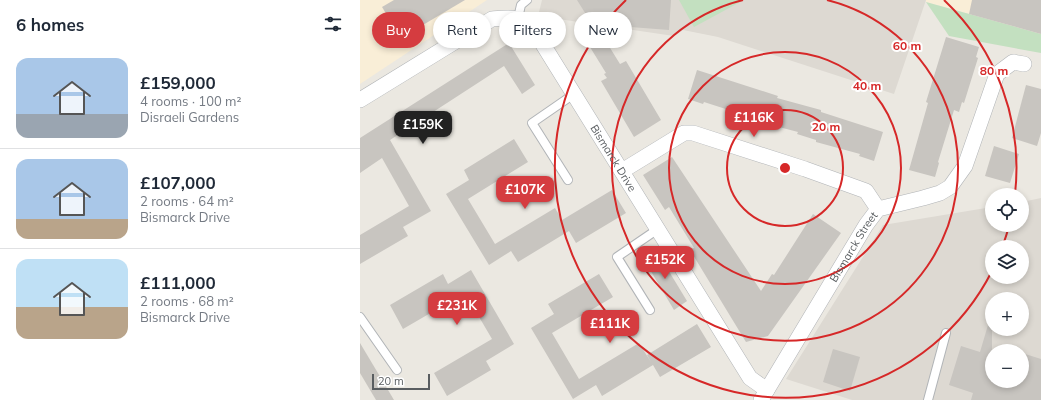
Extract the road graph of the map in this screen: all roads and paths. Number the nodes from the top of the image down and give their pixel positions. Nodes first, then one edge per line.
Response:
1 (527, 0) edge
2 (519, 12) edge
3 (499, 19) edge
4 (545, 48) edge
5 (1024, 64) dead end
6 (574, 94) junction
7 (360, 100) edge
8 (622, 171) junction
9 (568, 180) dead end
10 (878, 209) junction
11 (658, 229) junction
12 (650, 310) dead end
13 (360, 317) edge
14 (946, 333) dead end
15 (397, 370) dead end
16 (764, 397) edge
17 (928, 400) edge

1 - 2 lane
3 - 7 street
4 - 6 street, Bismarck Drive
5 - 10 street, Bismarck Street
6 - 8 street, Bismarck Drive
6 - 9 lane
8 - 10 street
8 - 11 street, Bismarck Drive
10 - 16 street, Bismarck Street
11 - 12 lane
11 - 16 street, Bismarck Drive
13 - 15 lane
14 - 17 lane

